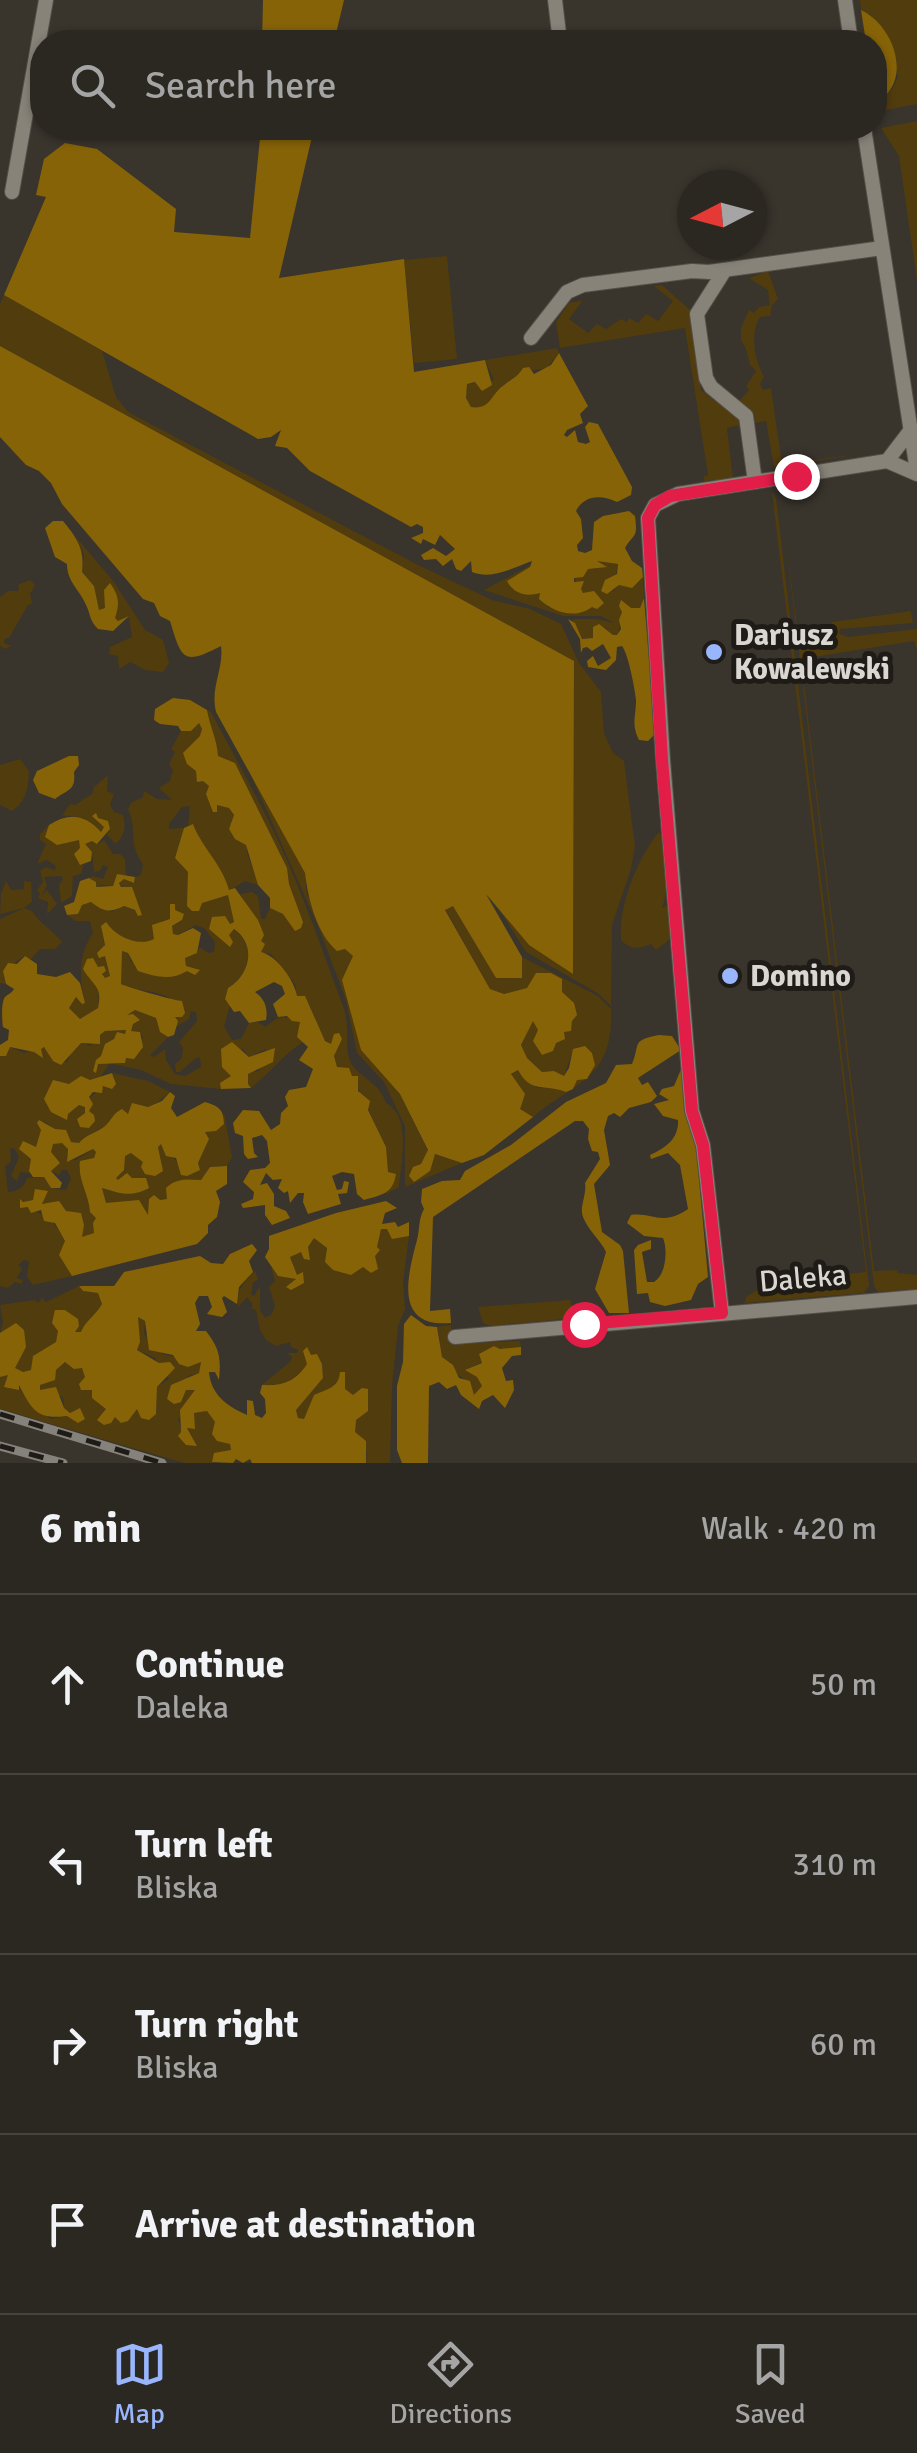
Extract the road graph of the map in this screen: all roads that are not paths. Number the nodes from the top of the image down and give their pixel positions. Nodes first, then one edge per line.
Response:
1 (46, 0) edge
2 (555, 0) edge
3 (845, 0) edge
4 (41, 30) edge
5 (559, 30) edge
6 (849, 30) edge
7 (30, 90) edge
8 (866, 140) edge
9 (12, 192) dead end
10 (882, 248) junction
11 (725, 270) junction
12 (531, 338) dead end
13 (910, 430) junction
14 (886, 461) junction
15 (917, 472) edge
16 (755, 482) junction
17 (917, 1296) edge
18 (722, 1313) junction
19 (455, 1337) dead end

1 - 4 street
2 - 5 street
3 - 6 street
7 - 9 street
8 - 10 street
10 - 11 street
10 - 13 street
11 - 12 street
11 - 16 street
13 - 14 street
13 - 15 street
14 - 15 street
14 - 16 street
16 - 18 street
17 - 18 street, Daleka
18 - 19 street, Daleka

